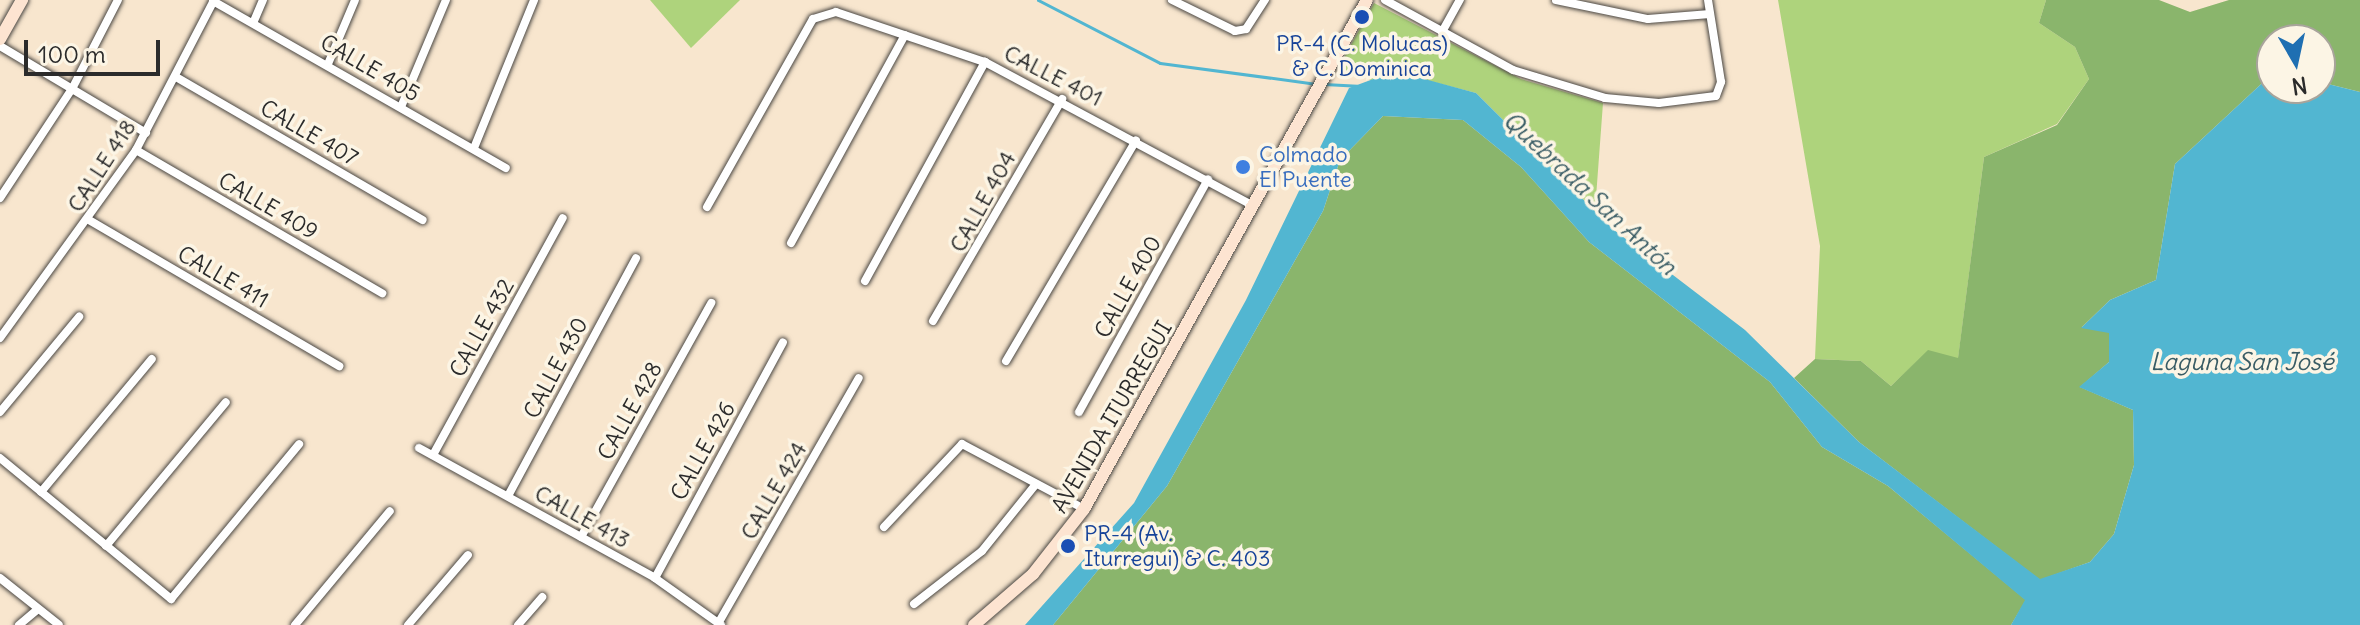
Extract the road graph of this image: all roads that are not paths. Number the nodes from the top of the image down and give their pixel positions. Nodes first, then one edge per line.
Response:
1 (12, 0) edge
2 (22, 0) edge
3 (118, 0) edge
4 (263, 0) edge
5 (355, 0) edge
6 (446, 0) edge
7 (534, 0) edge
8 (1172, 0) edge
9 (1265, 0) edge
10 (1367, 0) edge
11 (1385, 0) edge
12 (1460, 0) edge
13 (1556, 0) edge
14 (1708, 0) edge
15 (213, 1) edge
16 (1710, 14) junction
17 (254, 21) junction
18 (0, 22) edge
19 (1442, 32) junction
20 (905, 35) junction
21 (0, 39) edge
22 (0, 46) edge
23 (985, 62) junction
24 (328, 64) junction
25 (176, 77) junction
26 (72, 89) junction
27 (1062, 99) junction
28 (401, 107) junction
29 (146, 133) junction
30 (1136, 140) junction
31 (474, 148) junction
32 (136, 150) junction
33 (506, 168) dead end
34 (1208, 179) junction
35 (0, 198) edge
36 (1253, 206) junction
37 (707, 207) dead end
38 (563, 218) dead end
39 (89, 220) junction
40 (423, 220) dead end
41 (791, 243) dead end
42 (636, 258) dead end
43 (865, 281) dead end
44 (382, 293) dead end
45 (711, 303) dead end
46 (79, 317) dead end
47 (933, 321) dead end
48 (0, 338) edge
49 (783, 342) dead end
50 (152, 359) dead end
51 (1006, 361) dead end
52 (339, 366) dead end
53 (859, 378) dead end
54 (226, 402) dead end
55 (0, 412) edge
56 (1079, 412) dead end
57 (299, 444) dead end
58 (419, 448) dead end
59 (433, 455) junction
60 (0, 458) edge
61 (1036, 484) junction
62 (41, 492) junction
63 (508, 496) junction
64 (1084, 509) junction
65 (390, 511) dead end
66 (884, 527) dead end
67 (581, 537) junction
68 (106, 546) junction
69 (468, 555) dead end
70 (0, 578) edge
71 (655, 578) junction
72 (542, 597) dead end
73 (914, 604) dead end
74 (38, 609) junction
75 (720, 624) edge
76 (19, 625) edge
77 (59, 625) edge
78 (295, 625) edge
79 (408, 625) edge
80 (518, 625) edge
81 (974, 625) edge

1 - 18 street
2 - 21 street
3 - 26 street
4 - 17 street
5 - 24 street
6 - 28 street
7 - 31 street
8 - 9 street
10 - 36 street, AVENIDA ITURREGUI
11 - 19 street
12 - 19 street
13 - 16 street
14 - 16 street
15 - 17 street, CALLE 405
15 - 25 street, CALLE 418
16 - 19 street
17 - 24 street, CALLE 405
20 - 23 street, CALLE 401
20 - 37 street, CALLE 401
20 - 41 street
22 - 26 street
23 - 27 street, CALLE 401
23 - 43 street
24 - 28 street, CALLE 405
25 - 29 street, CALLE 418
25 - 40 street, CALLE 407
26 - 29 street
26 - 35 street
27 - 30 street, CALLE 401
27 - 47 street, CALLE 404
28 - 31 street, CALLE 405
29 - 32 street, CALLE 418
30 - 34 street, CALLE 401
30 - 51 street
31 - 33 street, CALLE 405
32 - 39 street, CALLE 418
32 - 44 street, CALLE 409
34 - 36 street, CALLE 401
34 - 56 street, CALLE 400
36 - 64 street, AVENIDA ITURREGUI
38 - 59 street, CALLE 432
39 - 48 street, CALLE 418
39 - 52 street, CALLE 411
42 - 63 street, CALLE 430
45 - 67 street, CALLE 428
46 - 55 street
49 - 71 street, CALLE 426
50 - 62 street
53 - 75 street, CALLE 424
54 - 68 street
57 - 68 street
58 - 59 street, CALLE 413
59 - 63 street, CALLE 413
60 - 62 street
61 - 64 street
61 - 66 street
61 - 73 street
62 - 68 street
63 - 67 street, CALLE 413
64 - 81 street, AVENIDA ITURREGUI
65 - 78 street
67 - 71 street, CALLE 413
69 - 79 street
70 - 74 street
71 - 75 street, CALLE 413
72 - 80 street
74 - 76 street
74 - 77 street

